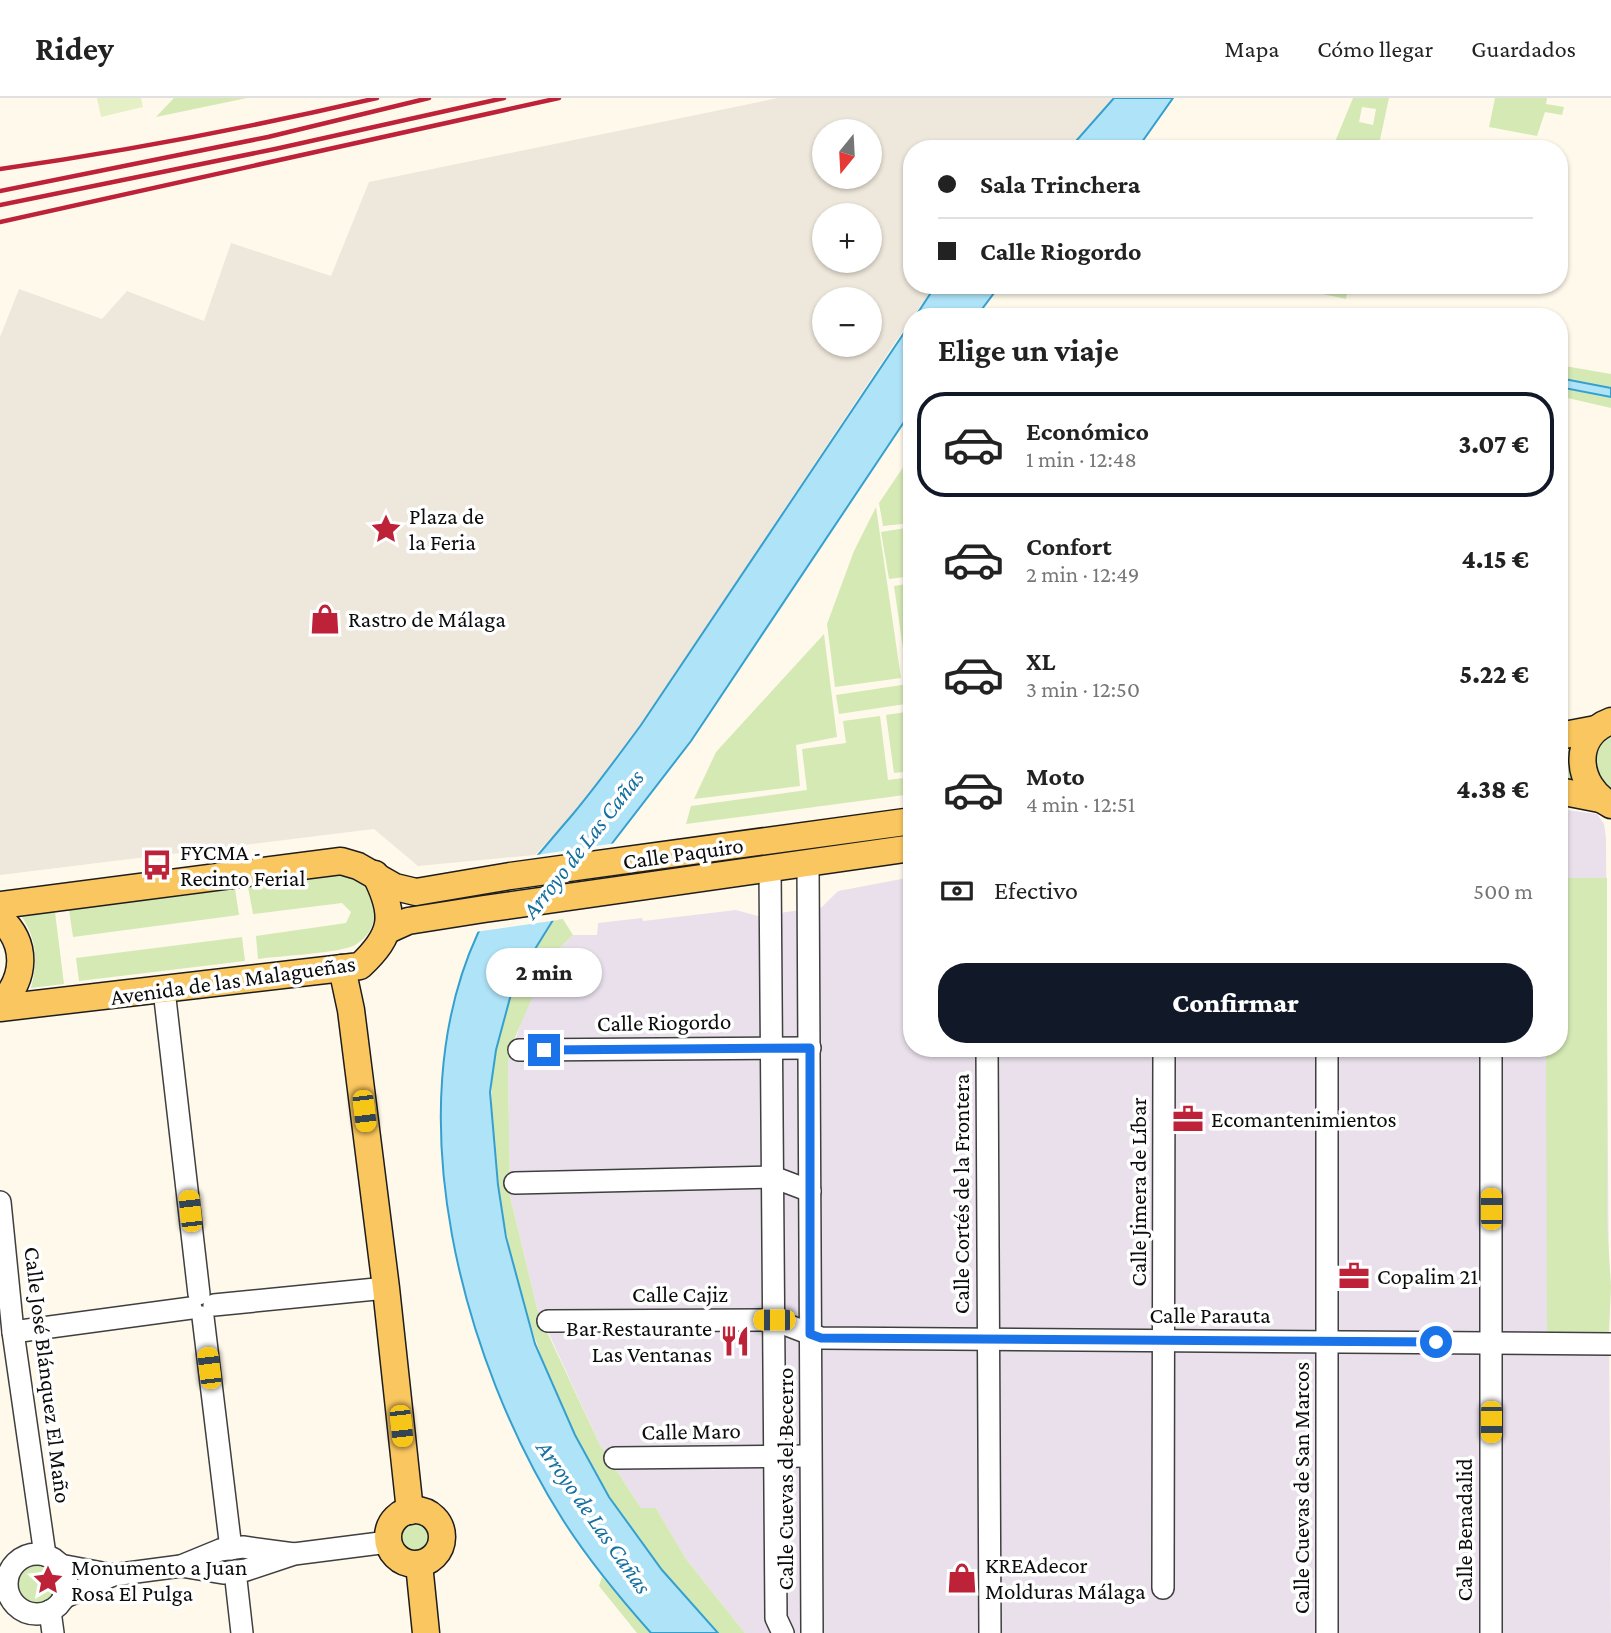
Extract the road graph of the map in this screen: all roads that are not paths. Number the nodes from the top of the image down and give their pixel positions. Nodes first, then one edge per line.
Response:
1 (1604, 724) edge
2 (1568, 734) edge
3 (1568, 793) edge
4 (1605, 802) edge
5 (903, 822) edge
6 (903, 849) edge
7 (808, 863) junction
8 (770, 868) junction
9 (375, 874) junction
10 (0, 905) edge
11 (0, 918) edge
12 (388, 930) junction
13 (342, 968) junction
14 (164, 990) junction
15 (0, 1007) edge
16 (772, 1047) junction
17 (810, 1048) junction
18 (519, 1050) dead end
19 (987, 1057) edge
20 (1164, 1057) edge
21 (1327, 1057) edge
22 (1491, 1057) edge
23 (773, 1177) junction
24 (515, 1183) dead end
25 (810, 1191) junction
26 (0, 1202) edge
27 (386, 1288) junction
28 (202, 1306) junction
29 (774, 1320) junction
30 (548, 1321) dead end
31 (13, 1332) junction
32 (810, 1334) junction
33 (987, 1340) junction
34 (1164, 1341) junction
35 (1328, 1341) junction
36 (1491, 1343) junction
37 (1611, 1344) edge
38 (775, 1456) junction
39 (810, 1456) junction
40 (615, 1458) dead end
41 (410, 1511) junction
42 (388, 1542) junction
43 (231, 1549) junction
44 (294, 1554) junction
45 (52, 1560) junction
46 (7, 1561) edge
47 (419, 1564) junction
48 (181, 1566) junction
49 (235, 1572) junction
50 (113, 1575) junction
51 (4, 1587) edge
52 (1163, 1588) dead end
53 (57, 1605) junction
54 (53, 1633) edge
55 (242, 1633) edge
56 (426, 1633) edge
57 (783, 1633) edge
58 (812, 1633) edge
59 (990, 1633) edge
60 (1327, 1633) edge
61 (1491, 1633) edge

1 - 2 main road
1 - 4 main road
3 - 4 main road
5 - 9 main road, Calle Paquiro
6 - 7 main road, Calle Paquiro
7 - 8 main road, Calle Paquiro
7 - 17 street, Calle Cuevas del Becerro
8 - 12 main road, Calle Paquiro
8 - 16 street, Calle Cuevas del Becerro
9 - 10 main road
9 - 12 main road
11 - 15 main road, Avenida de las Malagueñas
12 - 13 main road, Avenida de las Malagueñas
13 - 14 main road, Avenida de las Malagueñas
13 - 27 main road
14 - 15 main road, Avenida de las Malagueñas
14 - 28 street
16 - 17 street, Calle Riogordo
16 - 18 street, Calle Riogordo
16 - 23 street, Calle Cuevas del Becerro
17 - 25 street, Calle Cuevas del Becerro
19 - 33 street, Calle Cortés de la Frontera
20 - 34 street, Calle Jimera de Líbar
21 - 35 street, Calle Cuevas de San Marcos
22 - 36 street, Calle Benadalid
23 - 24 street
23 - 25 street
23 - 29 street, Calle Cuevas del Becerro
25 - 32 street, Calle Cuevas del Becerro
26 - 31 street, Calle José Blánquez El Maño
27 - 28 street
27 - 41 main road
28 - 31 street
28 - 43 street
29 - 30 street, Calle Cajiz
29 - 32 street, Calle Cajiz
29 - 38 street, Calle Cuevas del Becerro
31 - 45 street, Calle José Blánquez El Maño
32 - 33 street, Calle Parauta
32 - 39 street, Calle Cuevas del Becerro
33 - 34 street, Calle Parauta
33 - 59 street, Calle Cortés de la Frontera
34 - 35 street, Calle Parauta
34 - 52 street, Calle Jimera de Líbar
35 - 36 street, Calle Parauta
35 - 60 street, Calle Cuevas de San Marcos
36 - 37 street, Calle Parauta
36 - 61 street, Calle Benadalid
38 - 39 street, Calle Maro
38 - 40 street, Calle Maro
38 - 57 street, Calle Cuevas del Becerro
39 - 58 street, Calle Cuevas del Becerro
41 - 42 main road
41 - 47 main road
42 - 44 street
42 - 47 main road
43 - 44 street
43 - 48 street
44 - 49 street
45 - 46 street
45 - 50 street
45 - 53 street
46 - 51 street
47 - 56 main road
48 - 49 street
48 - 50 street
49 - 55 street
50 - 53 street
51 - 53 street
53 - 54 street

